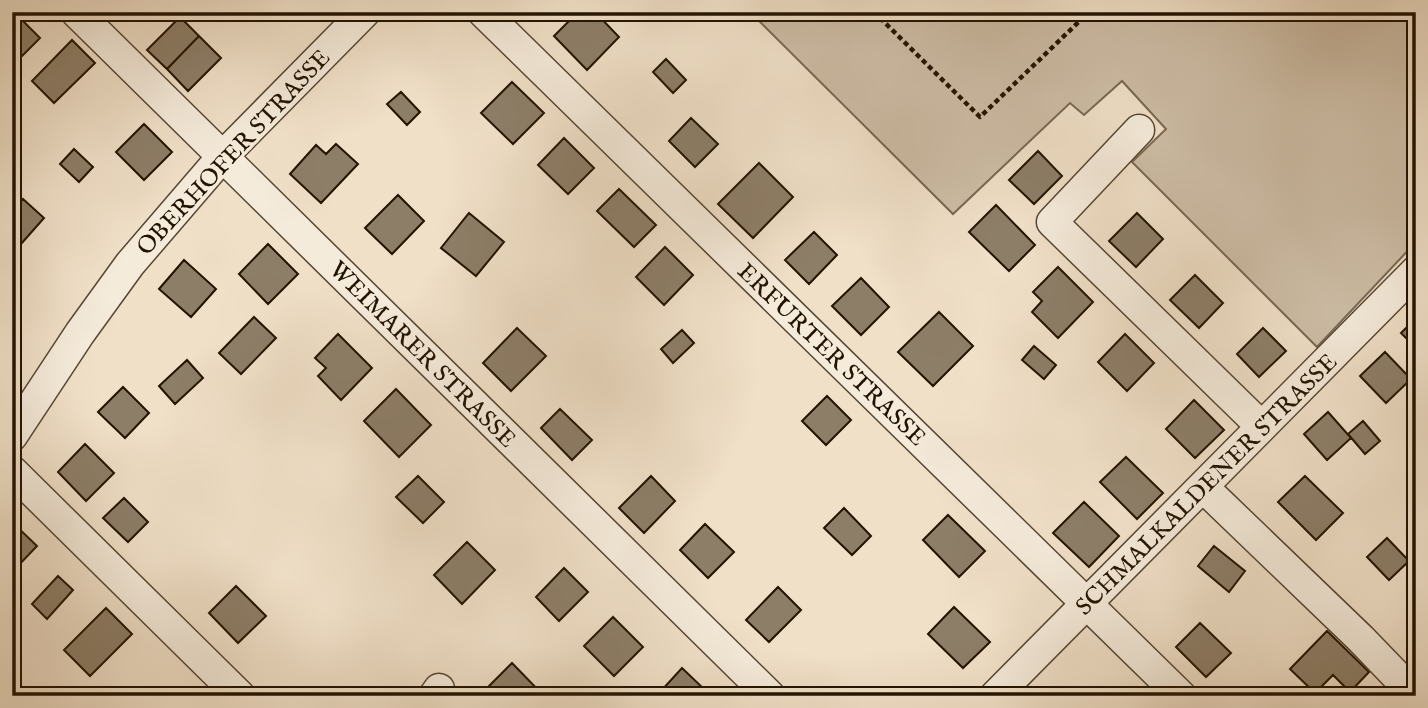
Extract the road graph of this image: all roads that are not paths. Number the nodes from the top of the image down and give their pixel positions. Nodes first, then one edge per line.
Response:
1 (76, 12) edge
2 (365, 12) edge
3 (483, 12) edge
4 (1139, 130) dead end
5 (222, 157) junction
6 (1416, 271) edge
7 (1261, 426) junction
8 (12, 436) edge
9 (12, 471) edge
10 (1203, 487) junction
11 (1088, 604) junction
12 (240, 696) edge
13 (770, 696) edge
14 (995, 696) edge
15 (1181, 696) edge
16 (1416, 696) edge

1 - 5 street, WEIMARER STRASSE
2 - 5 street, OBERHOFER STRASSE
3 - 11 street, ERFURTER STRASSE
4 - 7 street
5 - 8 street, OBERHOFER STRASSE
5 - 13 street, WEIMARER STRASSE
6 - 7 street, SCHMALKALDENER STRASSE
7 - 10 street, SCHMALKALDENER STRASSE
9 - 12 street
10 - 11 street, SCHMALKALDENER STRASSE
10 - 16 street
11 - 14 street, SCHMALKALDENER STRASSE
11 - 15 street, ERFURTER STRASSE

